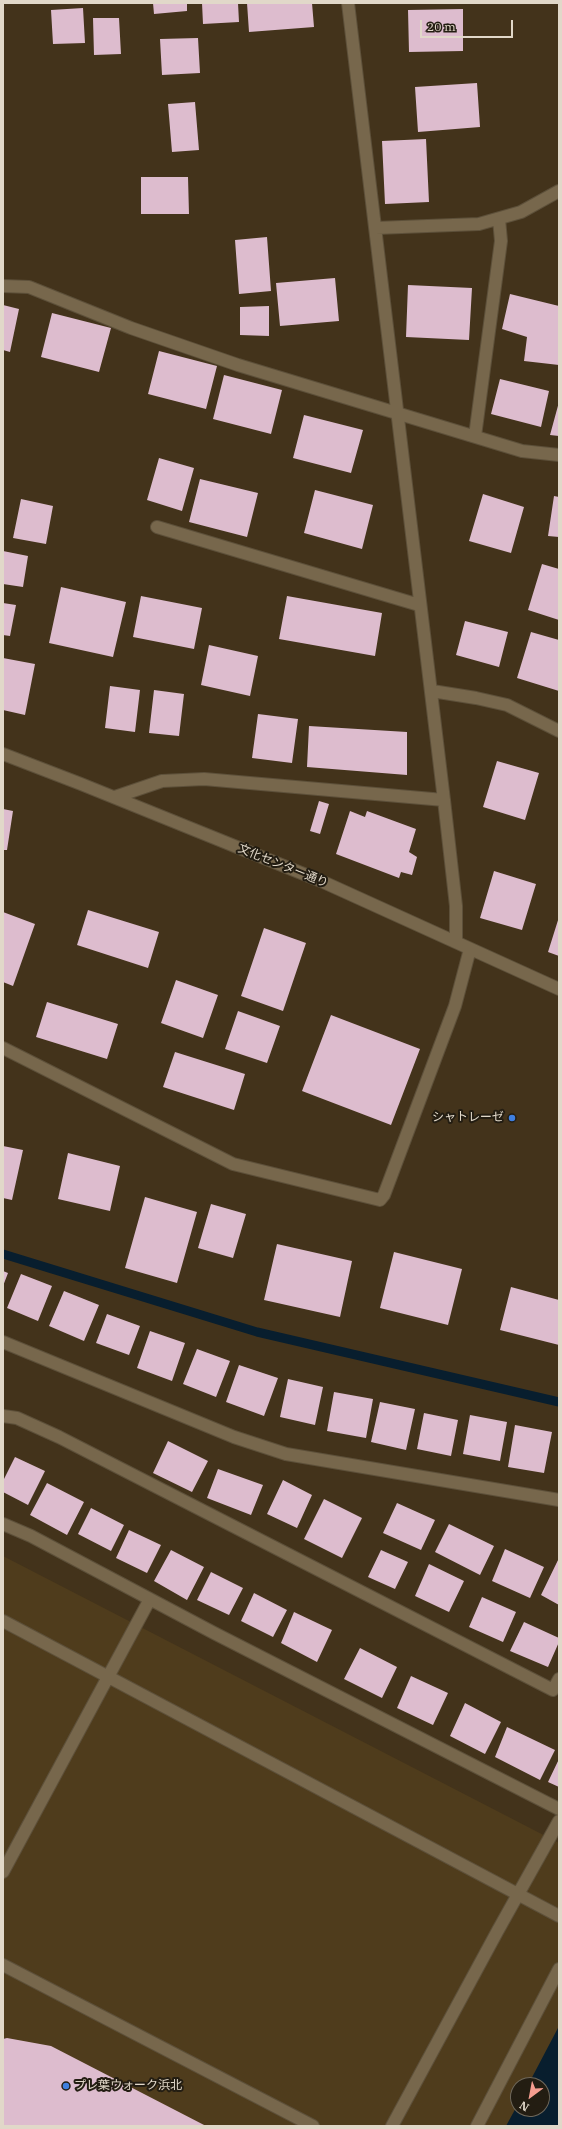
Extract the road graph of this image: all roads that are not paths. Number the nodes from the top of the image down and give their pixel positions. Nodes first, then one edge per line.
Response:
1 (348, 3) edge
2 (559, 191) edge
3 (498, 219) junction
4 (376, 228) junction
5 (3, 286) edge
6 (397, 413) junction
7 (475, 436) junction
8 (559, 456) edge
9 (157, 527) dead end
10 (419, 605) junction
11 (432, 691) junction
12 (559, 731) edge
13 (3, 754) edge
14 (115, 797) junction
15 (444, 800) junction
16 (456, 942) junction
17 (470, 949) junction
18 (559, 989) edge
19 (3, 1048) edge
20 (3, 1342) edge
21 (3, 1416) edge
22 (559, 1500) edge
23 (3, 1524) edge
24 (150, 1599) junction
25 (3, 1621) edge
26 (108, 1677) junction
27 (559, 1679) edge
28 (559, 1809) edge
29 (559, 1821) edge
30 (3, 1872) edge
31 (517, 1894) junction
32 (559, 1916) edge
33 (3, 1965) edge
34 (559, 1969) edge
35 (312, 2126) edge
36 (392, 2126) edge
37 (477, 2126) edge

1 - 4 street
2 - 3 street
3 - 4 street
3 - 7 street
4 - 6 street
5 - 6 street
6 - 7 street
6 - 10 street
7 - 8 street
9 - 10 street
10 - 11 street
11 - 12 street
11 - 15 street
13 - 14 street, 文化センター通り
14 - 15 street
14 - 16 street, 文化センター通り
15 - 16 street
16 - 17 street, 文化センター通り
17 - 18 street, 文化センター通り
17 - 19 street
20 - 22 street
21 - 27 street
23 - 24 street
24 - 26 street
24 - 28 street
25 - 26 street
26 - 30 street
26 - 31 street
29 - 31 street
31 - 32 street
31 - 36 street
33 - 35 street
34 - 37 street

